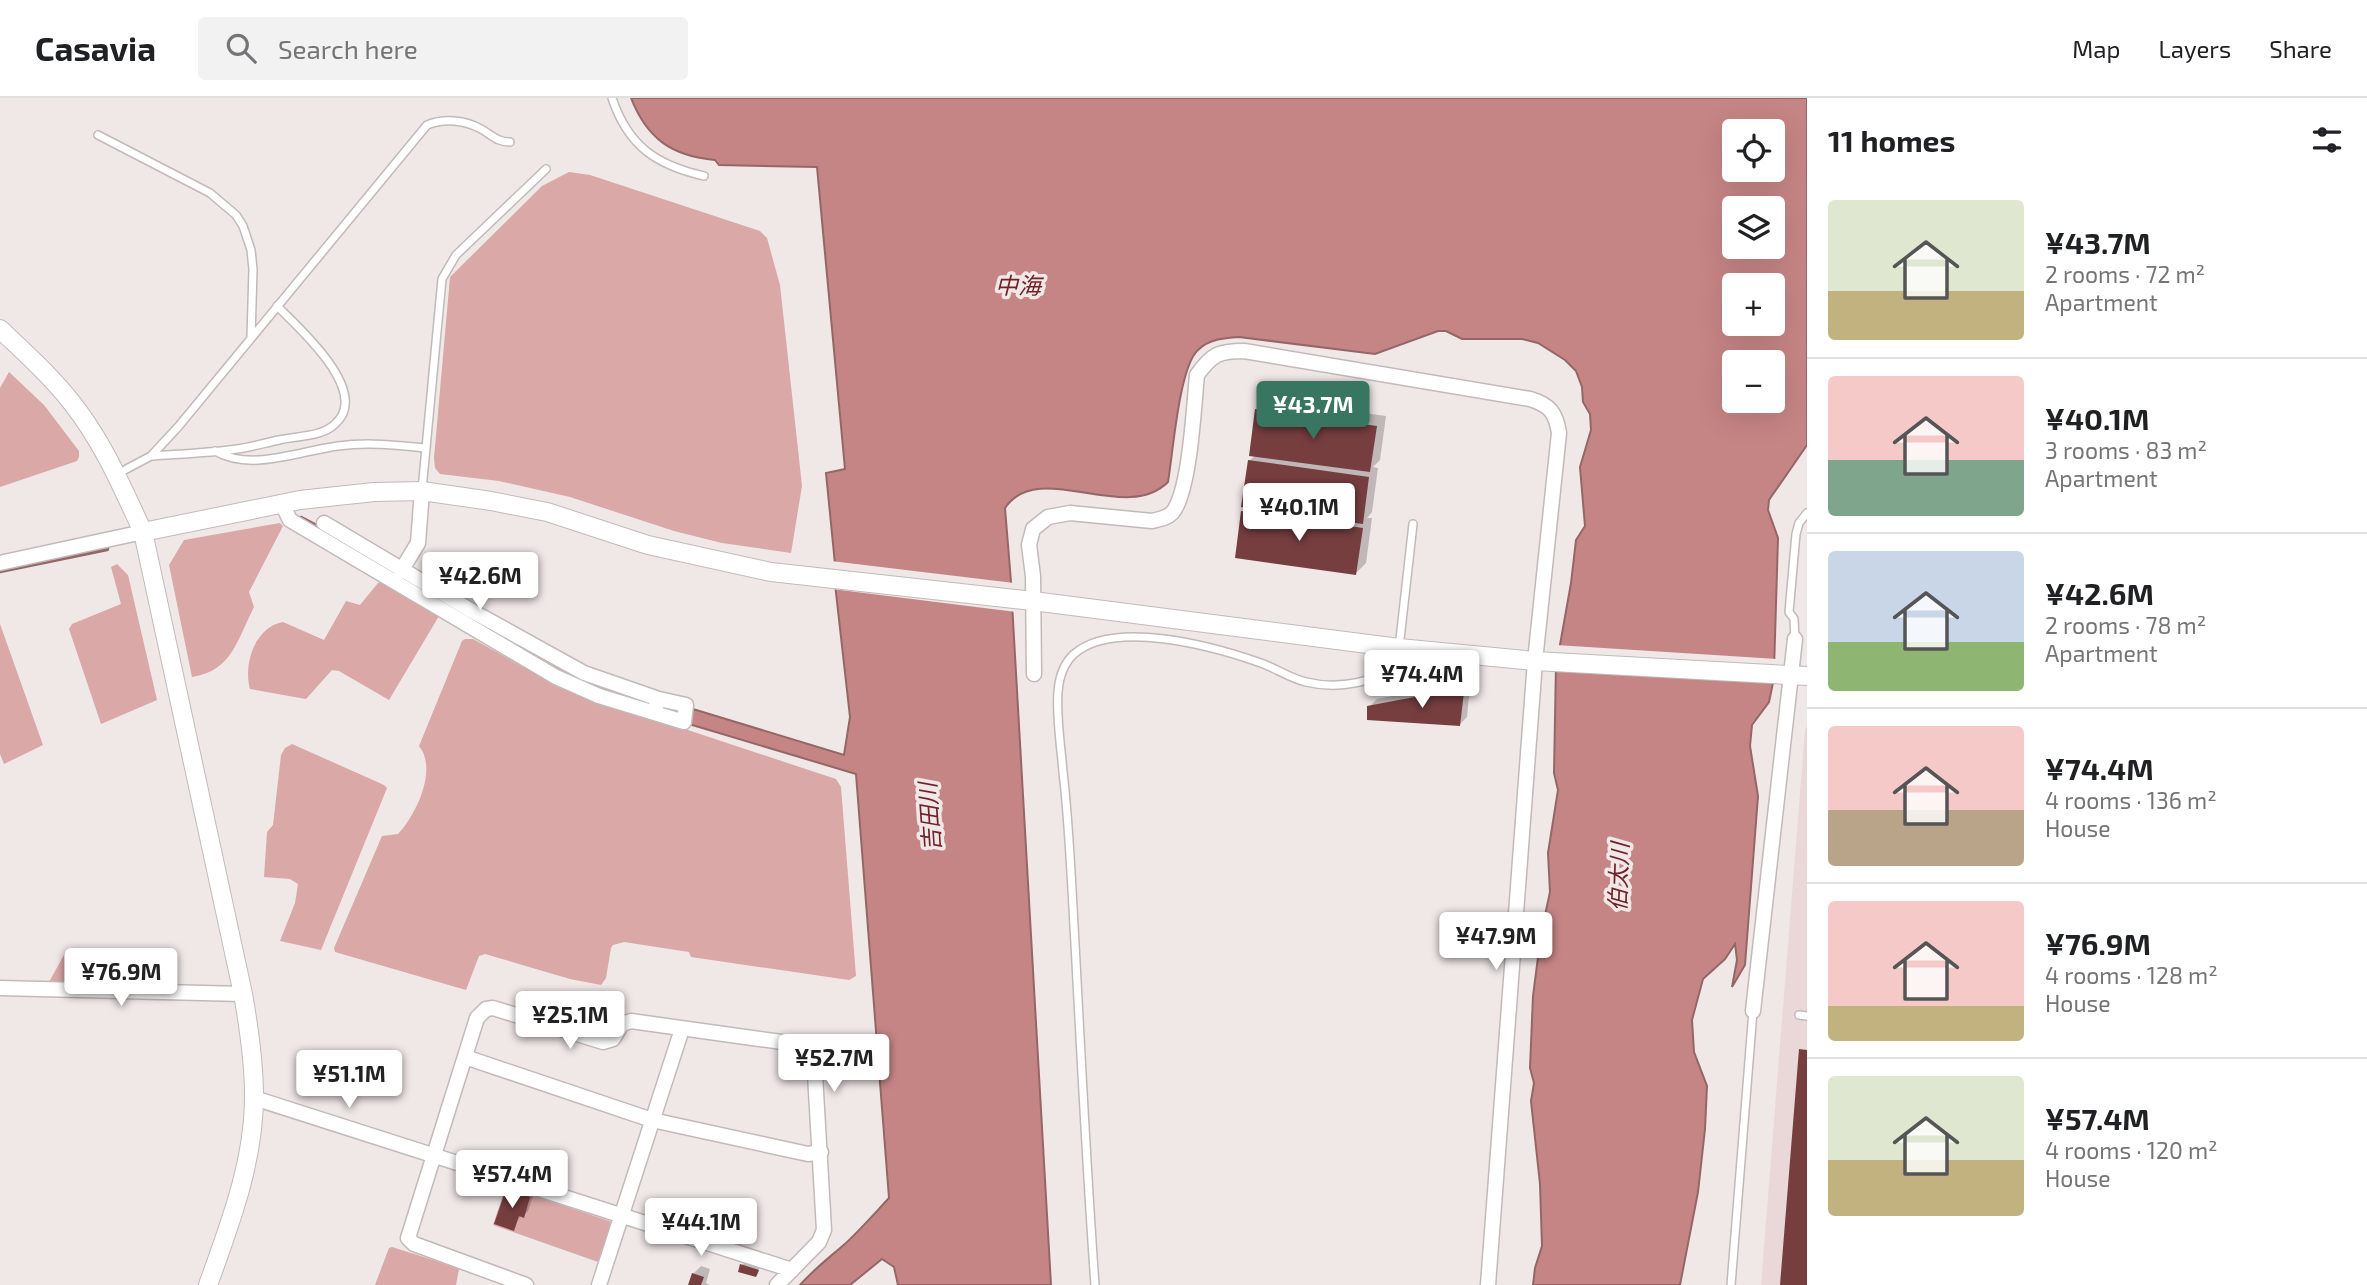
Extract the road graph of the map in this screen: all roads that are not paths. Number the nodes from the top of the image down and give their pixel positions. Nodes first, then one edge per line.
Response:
1 (612, 98) edge
2 (98, 135) dead end
3 (510, 142) dead end
4 (546, 169) dead end
5 (704, 176) dead end
6 (277, 306) junction
7 (0, 329) edge
8 (251, 338) junction
9 (425, 448) junction
10 (214, 451) junction
11 (151, 456) junction
12 (116, 474) junction
13 (422, 491) junction
14 (282, 503) junction
15 (1807, 513) edge
16 (324, 523) dead end
17 (1413, 524) dead end
18 (143, 531) junction
19 (0, 563) edge
20 (401, 570) junction
21 (1025, 600) junction
22 (468, 618) junction
23 (1795, 639) joint
24 (1399, 648) junction
25 (1535, 661) junction
26 (1034, 674) dead end
27 (1799, 675) edge
28 (685, 712) dead end
29 (0, 988) edge
30 (243, 994) junction
31 (1753, 1011) joint
32 (682, 1029) junction
33 (465, 1057) junction
34 (254, 1098) junction
35 (652, 1120) junction
36 (821, 1152) junction
37 (433, 1155) junction
38 (621, 1214) junction
39 (792, 1270) junction
40 (208, 1285) edge
41 (526, 1285) edge
42 (598, 1285) edge
43 (777, 1285) edge
44 (1095, 1285) edge
45 (1488, 1285) edge
46 (1731, 1285) edge

1 - 5 lane
2 - 8 lane
3 - 6 lane
4 - 9 lane
6 - 8 lane
6 - 10 lane
7 - 12 street
8 - 11 lane
9 - 10 lane
9 - 13 lane
10 - 11 lane
11 - 12 lane
12 - 18 street
13 - 14 street
13 - 20 street
13 - 21 street
14 - 18 street
14 - 22 street
15 - 23 lane
16 - 20 street
17 - 24 lane
18 - 19 street
18 - 30 street
20 - 22 street
21 - 24 street
21 - 25 street
21 - 26 street
22 - 28 street
23 - 27 street
24 - 25 street
24 - 44 lane
25 - 27 street
25 - 45 street
27 - 31 street
29 - 30 street
30 - 34 street
31 - 46 lane
32 - 33 street
32 - 35 street
32 - 36 street
33 - 35 street
33 - 37 street
34 - 37 street
34 - 40 street
35 - 36 street
35 - 38 street
36 - 39 street
37 - 38 street
37 - 41 street
38 - 39 street
38 - 42 street
39 - 43 street

